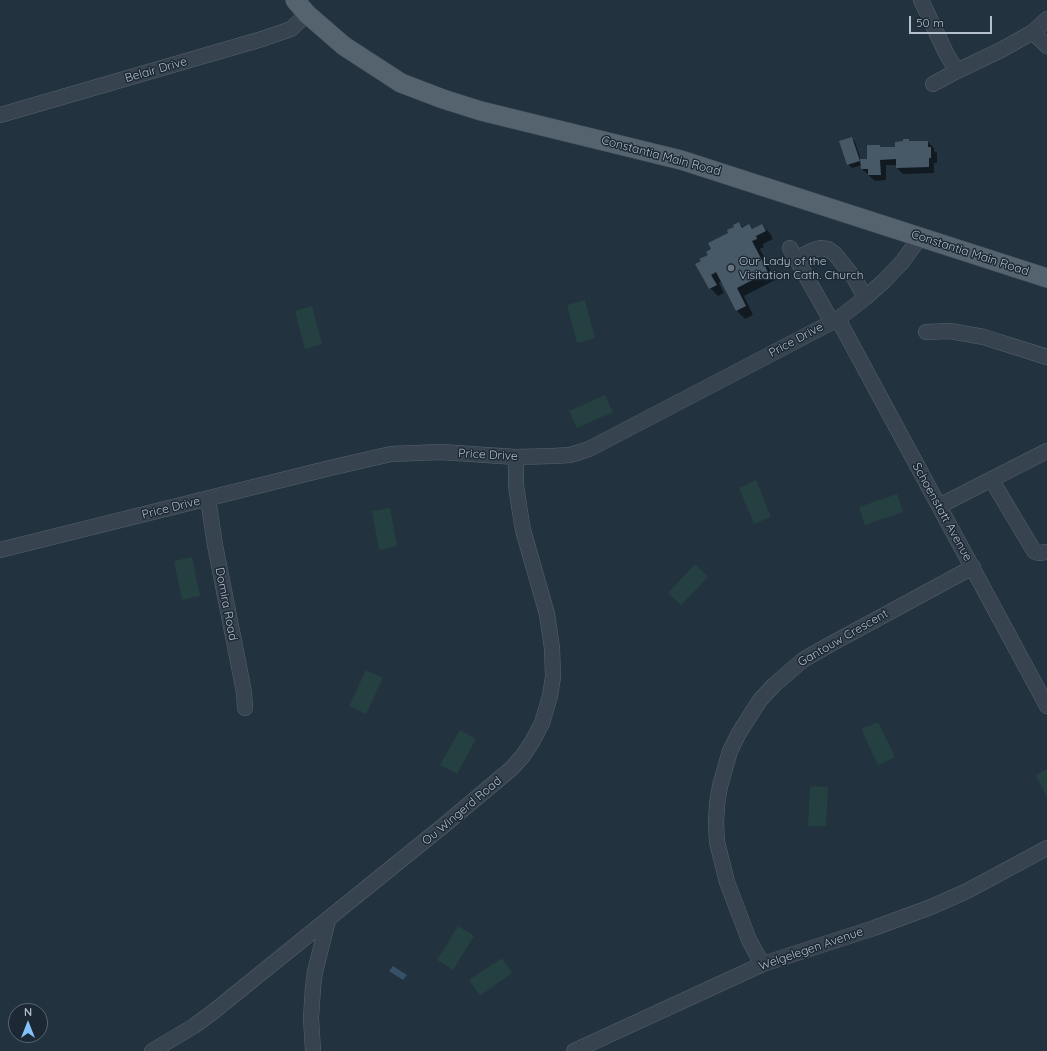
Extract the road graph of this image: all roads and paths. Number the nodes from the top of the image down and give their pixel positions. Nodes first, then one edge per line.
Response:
1 (295, 0) edge
2 (921, 0) edge
3 (307, 14) junction
4 (1047, 19) edge
5 (1033, 32) junction
6 (1047, 46) edge
7 (956, 71) junction
8 (933, 84) dead end
9 (0, 115) edge
10 (920, 237) junction
11 (1047, 278) edge
12 (865, 298) junction
13 (835, 320) junction
14 (926, 332) dead end
15 (1047, 357) edge
16 (1047, 451) edge
17 (516, 457) junction
18 (992, 479) junction
19 (208, 499) junction
20 (939, 506) junction
21 (0, 550) edge
22 (1047, 552) edge
23 (973, 567) junction
24 (1047, 706) edge
25 (245, 708) dead end
26 (1047, 848) edge
27 (328, 920) junction
28 (763, 964) junction
29 (152, 1051) edge
30 (313, 1051) edge
31 (574, 1051) edge

1 - 3 main road, Constantia Main Road
2 - 7 street
3 - 9 street, Belair Drive
3 - 10 main road, Constantia Main Road
4 - 5 street
5 - 6 street
5 - 7 street
7 - 8 street
10 - 11 main road, Constantia Main Road
10 - 12 street, Price Drive
12 - 13 street, Price Drive
12 - 13 street, Schoenstatt Avenue
13 - 17 street, Price Drive
13 - 20 street, Schoenstatt Avenue
14 - 15 street
16 - 18 street
17 - 19 street, Price Drive
17 - 27 street, Ou Wingerd Road
18 - 20 street
18 - 22 street
19 - 21 street, Price Drive
19 - 25 street, Domira Road
20 - 23 street, Schoenstatt Avenue
23 - 24 street, Schoenstatt Avenue
23 - 28 street, Gantouw Crescent
26 - 28 street, Welgelegen Avenue
27 - 29 street, Ou Wingerd Road
27 - 30 street
28 - 31 street, Welgelegen Avenue

